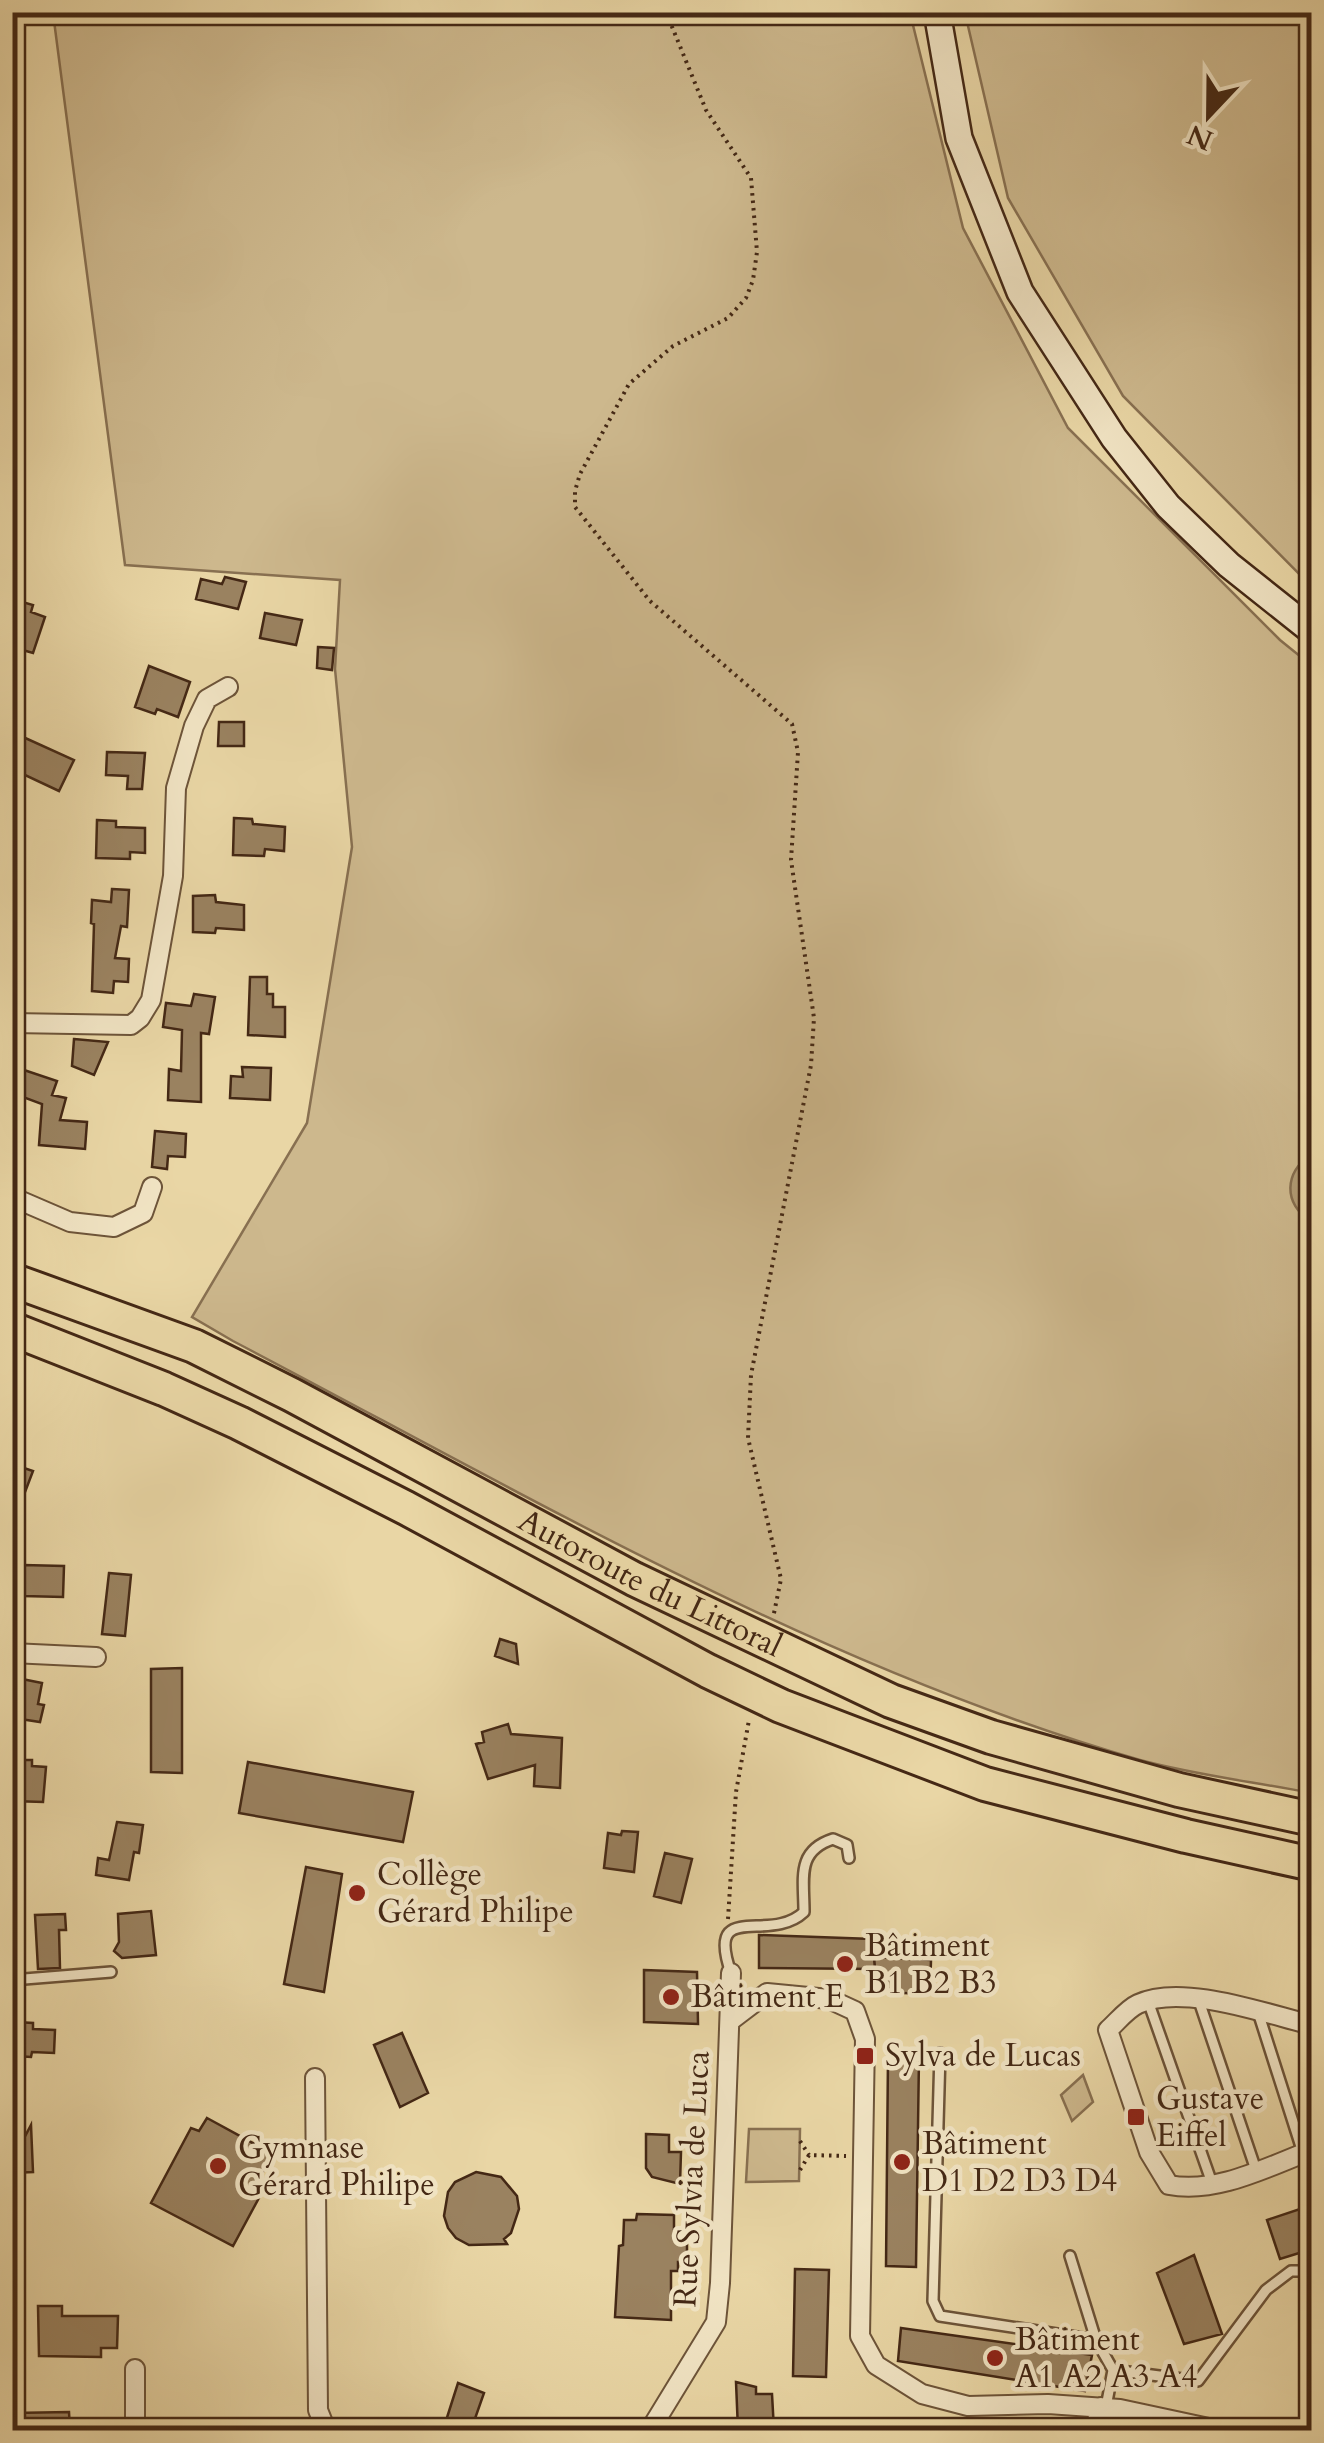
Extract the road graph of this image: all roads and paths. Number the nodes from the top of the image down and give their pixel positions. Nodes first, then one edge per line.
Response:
1 (666, 12) edge
2 (937, 12) edge
3 (1312, 631) edge
4 (228, 687) dead end
5 (12, 1023) edge
6 (152, 1186) dead end
7 (12, 1197) edge
8 (12, 1280) edge
9 (12, 1330) edge
10 (772, 1627) dead end
11 (12, 1653) edge
12 (96, 1658) dead end
13 (749, 1720) dead end
14 (1312, 1820) edge
15 (849, 1858) dead end
16 (1312, 1864) edge
17 (727, 1934) junction
18 (112, 1972) dead end
19 (731, 1973) joint
20 (12, 1980) edge
21 (1198, 1998) junction
22 (1148, 2002) junction
23 (1258, 2012) junction
24 (730, 2021) junction
25 (1312, 2025) edge
26 (940, 2053) dead end
27 (315, 2078) dead end
28 (800, 2141) dead end
29 (1307, 2152) edge
30 (809, 2155) junction
31 (864, 2157) junction
32 (800, 2170) dead end
33 (1256, 2170) junction
34 (1213, 2186) junction
35 (1070, 2256) dead end
36 (1312, 2271) edge
37 (1096, 2340) junction
38 (135, 2369) dead end
39 (1113, 2370) junction
40 (1104, 2407) junction
41 (135, 2430) edge
42 (326, 2430) edge
43 (650, 2430) edge
44 (1094, 2430) edge
45 (1218, 2430) edge

1 - 10 path
2 - 3 main road
4 - 5 street
6 - 7 street
8 - 14 highway, Autoroute du Littoral
9 - 16 highway, Autoroute du Littoral
11 - 12 street
13 - 17 path
15 - 17 lane
17 - 19 lane
18 - 20 lane
19 - 24 street, Rue Sylvia de Luca
21 - 22 street
21 - 23 street
21 - 33 lane
22 - 34 lane
22 - 34 street
23 - 25 street
23 - 29 lane
24 - 31 street
24 - 43 street, Rue Sylvia de Luca
26 - 37 lane
27 - 42 street
28 - 30 path
29 - 33 street
30 - 31 path
30 - 32 path
31 - 40 street
33 - 34 street
35 - 37 lane
36 - 39 lane
37 - 39 lane
38 - 41 street
39 - 40 lane
40 - 44 street
40 - 45 street

